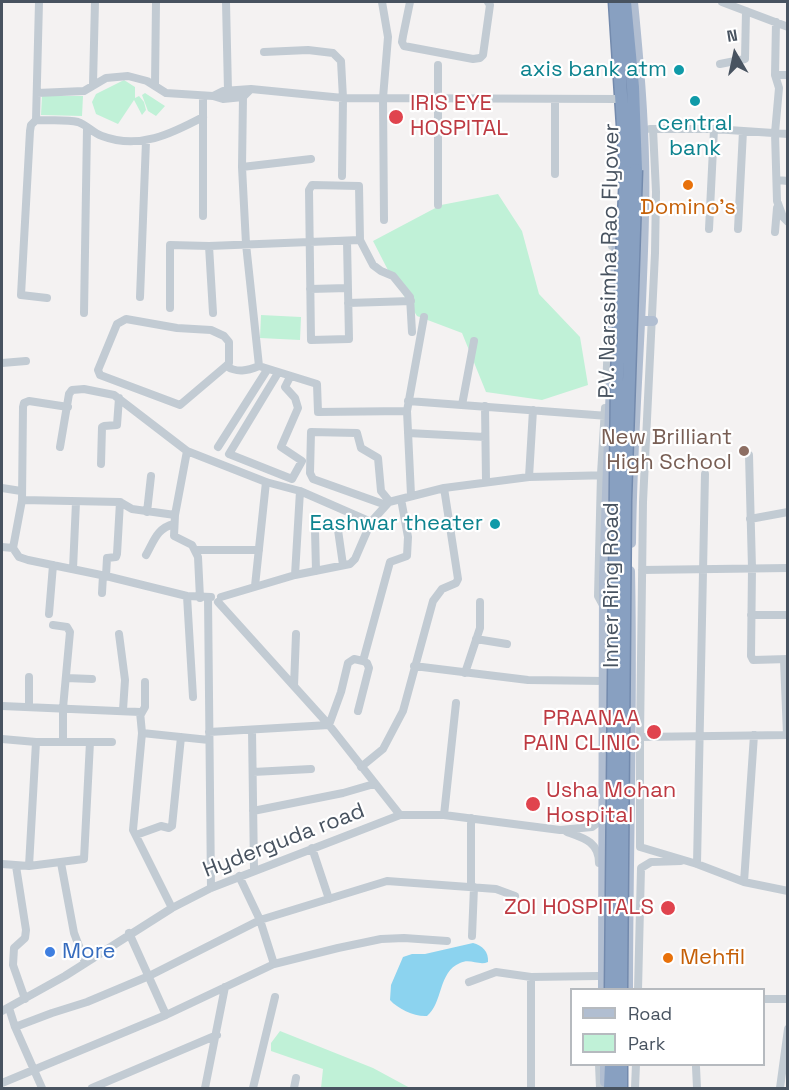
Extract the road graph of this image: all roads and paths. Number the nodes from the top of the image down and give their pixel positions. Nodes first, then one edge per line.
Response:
1 (39, 2) edge
2 (95, 2) edge
3 (156, 2) edge
4 (226, 2) edge
5 (382, 2) edge
6 (410, 2) edge
7 (488, 2) edge
8 (610, 2) edge
9 (615, 2) edge
10 (625, 2) edge
11 (633, 2) edge
12 (722, 2) edge
13 (743, 8) edge
14 (776, 22) junction
15 (788, 27) edge
16 (264, 52) dead end
17 (720, 64) dead end
18 (438, 65) dead end
19 (776, 75) junction
20 (788, 75) edge
21 (93, 84) junction
22 (155, 85) junction
23 (251, 89) junction
24 (228, 91) junction
25 (37, 93) junction
26 (203, 96) junction
27 (213, 96) junction
28 (243, 97) junction
29 (343, 98) junction
30 (383, 98) junction
31 (439, 98) junction
32 (555, 99) junction
33 (618, 99) junction
34 (203, 117) junction
35 (36, 120) junction
36 (87, 128) junction
37 (648, 129) junction
38 (714, 129) junction
39 (743, 131) junction
40 (775, 133) junction
41 (788, 134) edge
42 (146, 141) junction
43 (311, 159) dead end
44 (242, 167) junction
45 (555, 174) dead end
46 (342, 176) dead end
47 (777, 180) junction
48 (788, 180) edge
49 (777, 201) junction
50 (438, 205) dead end
51 (203, 216) dead end
52 (384, 220) dead end
53 (788, 222) edge
54 (709, 229) dead end
55 (738, 229) dead end
56 (775, 232) dead end
57 (360, 240) junction
58 (310, 241) junction
59 (347, 241) junction
60 (246, 244) junction
61 (209, 246) junction
62 (348, 288) junction
63 (310, 289) junction
64 (140, 297) dead end
65 (47, 298) dead end
66 (411, 301) junction
67 (348, 303) junction
68 (170, 308) dead end
69 (84, 313) dead end
70 (213, 313) dead end
71 (424, 317) dead end
72 (640, 321) junction
73 (652, 321) junction
74 (412, 332) dead end
75 (474, 340) dead end
76 (26, 362) dead end
77 (2, 363) edge
78 (226, 366) junction
79 (263, 368) junction
80 (284, 375) junction
81 (279, 385) junction
82 (119, 398) junction
83 (462, 405) junction
84 (408, 406) junction
85 (485, 406) junction
86 (68, 407) junction
87 (533, 410) junction
88 (607, 416) junction
89 (408, 434) junction
90 (485, 437) junction
91 (60, 447) dead end
92 (218, 447) dead end
93 (187, 451) junction
94 (749, 454) dead end
95 (101, 464) dead end
96 (605, 474) junction
97 (705, 474) dead end
98 (151, 476) dead end
99 (632, 476) junction
100 (529, 477) junction
101 (486, 481) junction
102 (266, 482) junction
103 (2, 488) edge
104 (444, 488) junction
105 (21, 491) junction
106 (300, 491) junction
107 (411, 495) junction
108 (380, 498) junction
109 (401, 499) junction
110 (22, 501) junction
111 (76, 502) junction
112 (120, 502) junction
113 (388, 503) junction
114 (147, 512) junction
115 (788, 512) edge
116 (174, 519) junction
117 (750, 519) junction
118 (371, 522) junction
119 (315, 530) dead end
120 (338, 530) dead end
121 (2, 547) edge
122 (13, 548) junction
123 (195, 550) junction
124 (259, 550) junction
125 (146, 555) dead end
126 (53, 565) junction
127 (343, 565) junction
128 (702, 568) junction
129 (752, 568) junction
130 (788, 568) edge
131 (73, 569) junction
132 (642, 570) junction
133 (316, 571) junction
134 (105, 575) junction
135 (295, 575) junction
136 (255, 586) junction
137 (102, 593) dead end
138 (187, 596) junction
139 (212, 598) junction
140 (480, 602) dead end
141 (49, 614) dead end
142 (751, 615) junction
143 (788, 615) edge
144 (53, 625) dead end
145 (119, 634) dead end
146 (296, 634) dead end
147 (476, 639) junction
148 (507, 644) dead end
149 (786, 660) edge
150 (363, 661) junction
151 (414, 666) junction
152 (465, 673) junction
153 (29, 677) dead end
154 (66, 678) junction
155 (92, 679) dead end
156 (604, 681) junction
157 (145, 682) dead end
158 (294, 687) junction
159 (193, 697) dead end
160 (456, 703) dead end
161 (2, 706) edge
162 (29, 707) junction
163 (63, 708) junction
164 (123, 710) junction
165 (358, 711) dead end
166 (141, 714) junction
167 (329, 725) junction
168 (252, 730) junction
169 (142, 733) junction
170 (754, 735) junction
171 (787, 735) edge
172 (209, 736) junction
173 (181, 737) junction
174 (639, 737) junction
175 (700, 737) junction
176 (2, 739) edge
177 (36, 742) junction
178 (63, 742) junction
179 (90, 742) junction
180 (112, 742) dead end
181 (361, 767) junction
182 (311, 769) dead end
183 (253, 772) junction
184 (374, 784) junction
185 (253, 811) junction
186 (604, 814) junction
187 (400, 815) junction
188 (444, 815) junction
189 (471, 818) junction
190 (561, 830) junction
191 (136, 835) junction
192 (312, 848) junction
193 (684, 861) junction
194 (61, 863) junction
195 (2, 864) edge
196 (697, 864) junction
197 (16, 866) junction
198 (29, 866) junction
199 (254, 870) junction
200 (239, 876) junction
201 (744, 882) junction
202 (473, 887) junction
203 (211, 888) junction
204 (788, 891) edge
205 (515, 896) dead end
206 (329, 899) junction
207 (172, 908) junction
208 (260, 920) junction
209 (129, 933) junction
210 (472, 936) dead end
211 (447, 941) dead end
212 (85, 962) junction
213 (274, 964) junction
214 (149, 976) junction
215 (598, 976) junction
216 (531, 977) junction
217 (469, 982) dead end
218 (225, 987) junction
219 (598, 988) edge
220 (603, 988) edge
221 (611, 988) edge
222 (621, 988) edge
223 (628, 988) edge
224 (638, 988) edge
225 (275, 997) dead end
226 (25, 999) junction
227 (765, 999) edge
228 (788, 999) edge
229 (5, 1009) edge
230 (166, 1015) junction
231 (15, 1027) junction
232 (788, 1029) edge
233 (217, 1035) junction
234 (599, 1066) edge
235 (605, 1066) edge
236 (611, 1066) edge
237 (621, 1066) edge
238 (627, 1066) edge
239 (636, 1066) edge
240 (696, 1067) dead end
241 (33, 1070) junction
242 (296, 1078) dead end
243 (2, 1083) edge
244 (42, 1089) edge
245 (92, 1089) edge
246 (205, 1089) edge
247 (253, 1089) edge
248 (294, 1089) edge
249 (531, 1089) edge
250 (600, 1089) edge
251 (605, 1089) edge
252 (610, 1089) edge
253 (621, 1089) edge
254 (626, 1089) edge
255 (635, 1089) edge
256 (697, 1089) edge
257 (780, 1089) edge

1 - 25 street
2 - 21 street
3 - 22 street
4 - 24 street
5 - 30 street
6 - 7 street
8 - 33 main road, Inner Ring Road
9 - 221 highway, P.V. Narasimha Rao Flyover, bridge
10 - 222 highway, P.V. Narasimha Rao Flyover, bridge
11 - 37 main road, Inner Ring Road
12 - 13 street
13 - 14 street
13 - 17 street
14 - 15 street
14 - 19 street
16 - 29 street
18 - 31 street
19 - 20 street
19 - 40 street
21 - 22 street
21 - 25 street
22 - 26 street
23 - 24 street
23 - 28 street
23 - 29 street
24 - 27 street
25 - 35 street
26 - 27 street
26 - 34 street
27 - 28 street
28 - 44 street
29 - 30 street
29 - 46 street
30 - 31 street
30 - 52 street
31 - 32 street
31 - 50 street
32 - 33 street
32 - 45 street
33 - 88 main road, Inner Ring Road
34 - 42 street
34 - 51 street
35 - 36 street
35 - 65 street
36 - 42 street
36 - 69 street
37 - 38 street
37 - 72 main road, Inner Ring Road
37 - 73 street
38 - 39 street
38 - 54 street
39 - 40 street
39 - 55 street
40 - 41 street
40 - 47 street
42 - 64 street
43 - 44 street
44 - 60 street
47 - 48 street
47 - 49 street
49 - 53 street
49 - 56 street
57 - 58 street
57 - 59 street
57 - 66 street
58 - 59 street
58 - 60 street
58 - 63 street
59 - 62 street
60 - 61 street
60 - 79 street
61 - 68 street
61 - 70 street
62 - 63 street
62 - 67 street
63 - 67 street
66 - 67 street
66 - 74 street
71 - 84 street
72 - 73 main road
72 - 99 main road, Inner Ring Road
73 - 132 street
75 - 83 street
76 - 77 street
78 - 78 street
78 - 79 street
79 - 80 street
79 - 92 street
80 - 81 street
80 - 81 street
80 - 84 street
81 - 81 street
82 - 86 street
82 - 93 street
82 - 95 street
83 - 84 street
83 - 85 street
84 - 89 street
85 - 87 street
85 - 90 street
86 - 91 street
86 - 105 street
87 - 88 street
87 - 100 street
88 - 96 main road, Inner Ring Road
89 - 90 street
89 - 107 street
90 - 101 street
93 - 102 street
93 - 116 street
94 - 117 street
96 - 99 street
96 - 100 street
96 - 156 main road, Inner Ring Road
97 - 128 street
98 - 114 street
99 - 223 main road, Inner Ring Road
100 - 101 street
101 - 104 street
102 - 106 street
102 - 124 street
103 - 105 street
104 - 107 street
104 - 151 street
105 - 110 street
106 - 118 street
106 - 135 street
107 - 109 street
108 - 108 street
108 - 113 street
109 - 113 street
109 - 150 street
110 - 111 street
110 - 122 street
111 - 112 street
111 - 131 street
112 - 114 street
112 - 134 street
113 - 118 street
114 - 116 street
115 - 117 street
116 - 123 street
116 - 125 street
117 - 129 street
118 - 127 street
119 - 133 street
120 - 127 street
121 - 122 street
122 - 126 street
123 - 124 street
123 - 139 street
124 - 136 street
126 - 131 street
126 - 141 street
127 - 133 street
128 - 129 street
128 - 132 street
128 - 175 street
129 - 130 street
129 - 142 street
131 - 134 street
132 - 174 street
133 - 135 street
134 - 137 street
134 - 138 street
135 - 136 street
136 - 139 street
138 - 139 street
138 - 159 street
139 - 158 street
139 - 172 street
140 - 147 street
142 - 143 street
142 - 149 street
144 - 154 street
145 - 164 street
146 - 158 street
147 - 148 street
147 - 152 street
149 - 171 street
150 - 165 street
150 - 167 street
151 - 152 street
151 - 181 street
152 - 156 street
153 - 162 street
154 - 155 street
154 - 163 street
156 - 186 main road, Inner Ring Road
157 - 166 street
158 - 167 street
160 - 188 street
161 - 162 street
162 - 163 street
163 - 164 street
163 - 178 street
164 - 166 street
166 - 169 street
167 - 168 street
167 - 181 street
168 - 172 street
168 - 183 street
169 - 173 street
169 - 191 street
170 - 171 street
170 - 175 street
170 - 201 street
172 - 173 street
172 - 203 street
173 - 191 street
174 - 175 street
174 - 193 street
175 - 196 street
176 - 177 street
177 - 178 street
177 - 198 street
178 - 179 street
179 - 180 street
179 - 194 street
181 - 184 street
182 - 183 street
183 - 185 street
184 - 185 street
184 - 187 street
185 - 199 street
186 - 190 street, Hyderguda road
186 - 220 main road, Inner Ring Road
187 - 188 street, Hyderguda road
187 - 192 street, Hyderguda road
188 - 189 street, Hyderguda road
189 - 190 street, Hyderguda road
189 - 202 street
190 - 215 street
191 - 207 street
192 - 199 street, Hyderguda road
192 - 206 street
193 - 196 street
193 - 224 street
194 - 198 street
194 - 212 street
195 - 197 street
196 - 201 street
197 - 198 street
197 - 226 street
199 - 200 street, Hyderguda road
200 - 203 street, Hyderguda road
200 - 208 street
201 - 204 street
202 - 205 street
202 - 206 street
202 - 210 street
203 - 207 street, Hyderguda road
206 - 208 street
207 - 209 street, Hyderguda road
208 - 213 street
208 - 214 street
209 - 212 street, Hyderguda road
209 - 214 street
211 - 213 street
212 - 226 street, Hyderguda road
213 - 218 street
214 - 230 street
214 - 231 street
215 - 216 street
215 - 219 street
216 - 217 street
216 - 249 street
218 - 230 street
218 - 233 street
225 - 247 street
226 - 229 street, Hyderguda road
227 - 228 street
229 - 231 street
230 - 241 street
231 - 241 street
232 - 257 street
233 - 245 street
233 - 246 street
234 - 250 street
235 - 251 main road
236 - 252 highway
237 - 253 highway
238 - 254 main road
239 - 255 street
240 - 256 street
241 - 243 street
241 - 244 street
242 - 248 street

